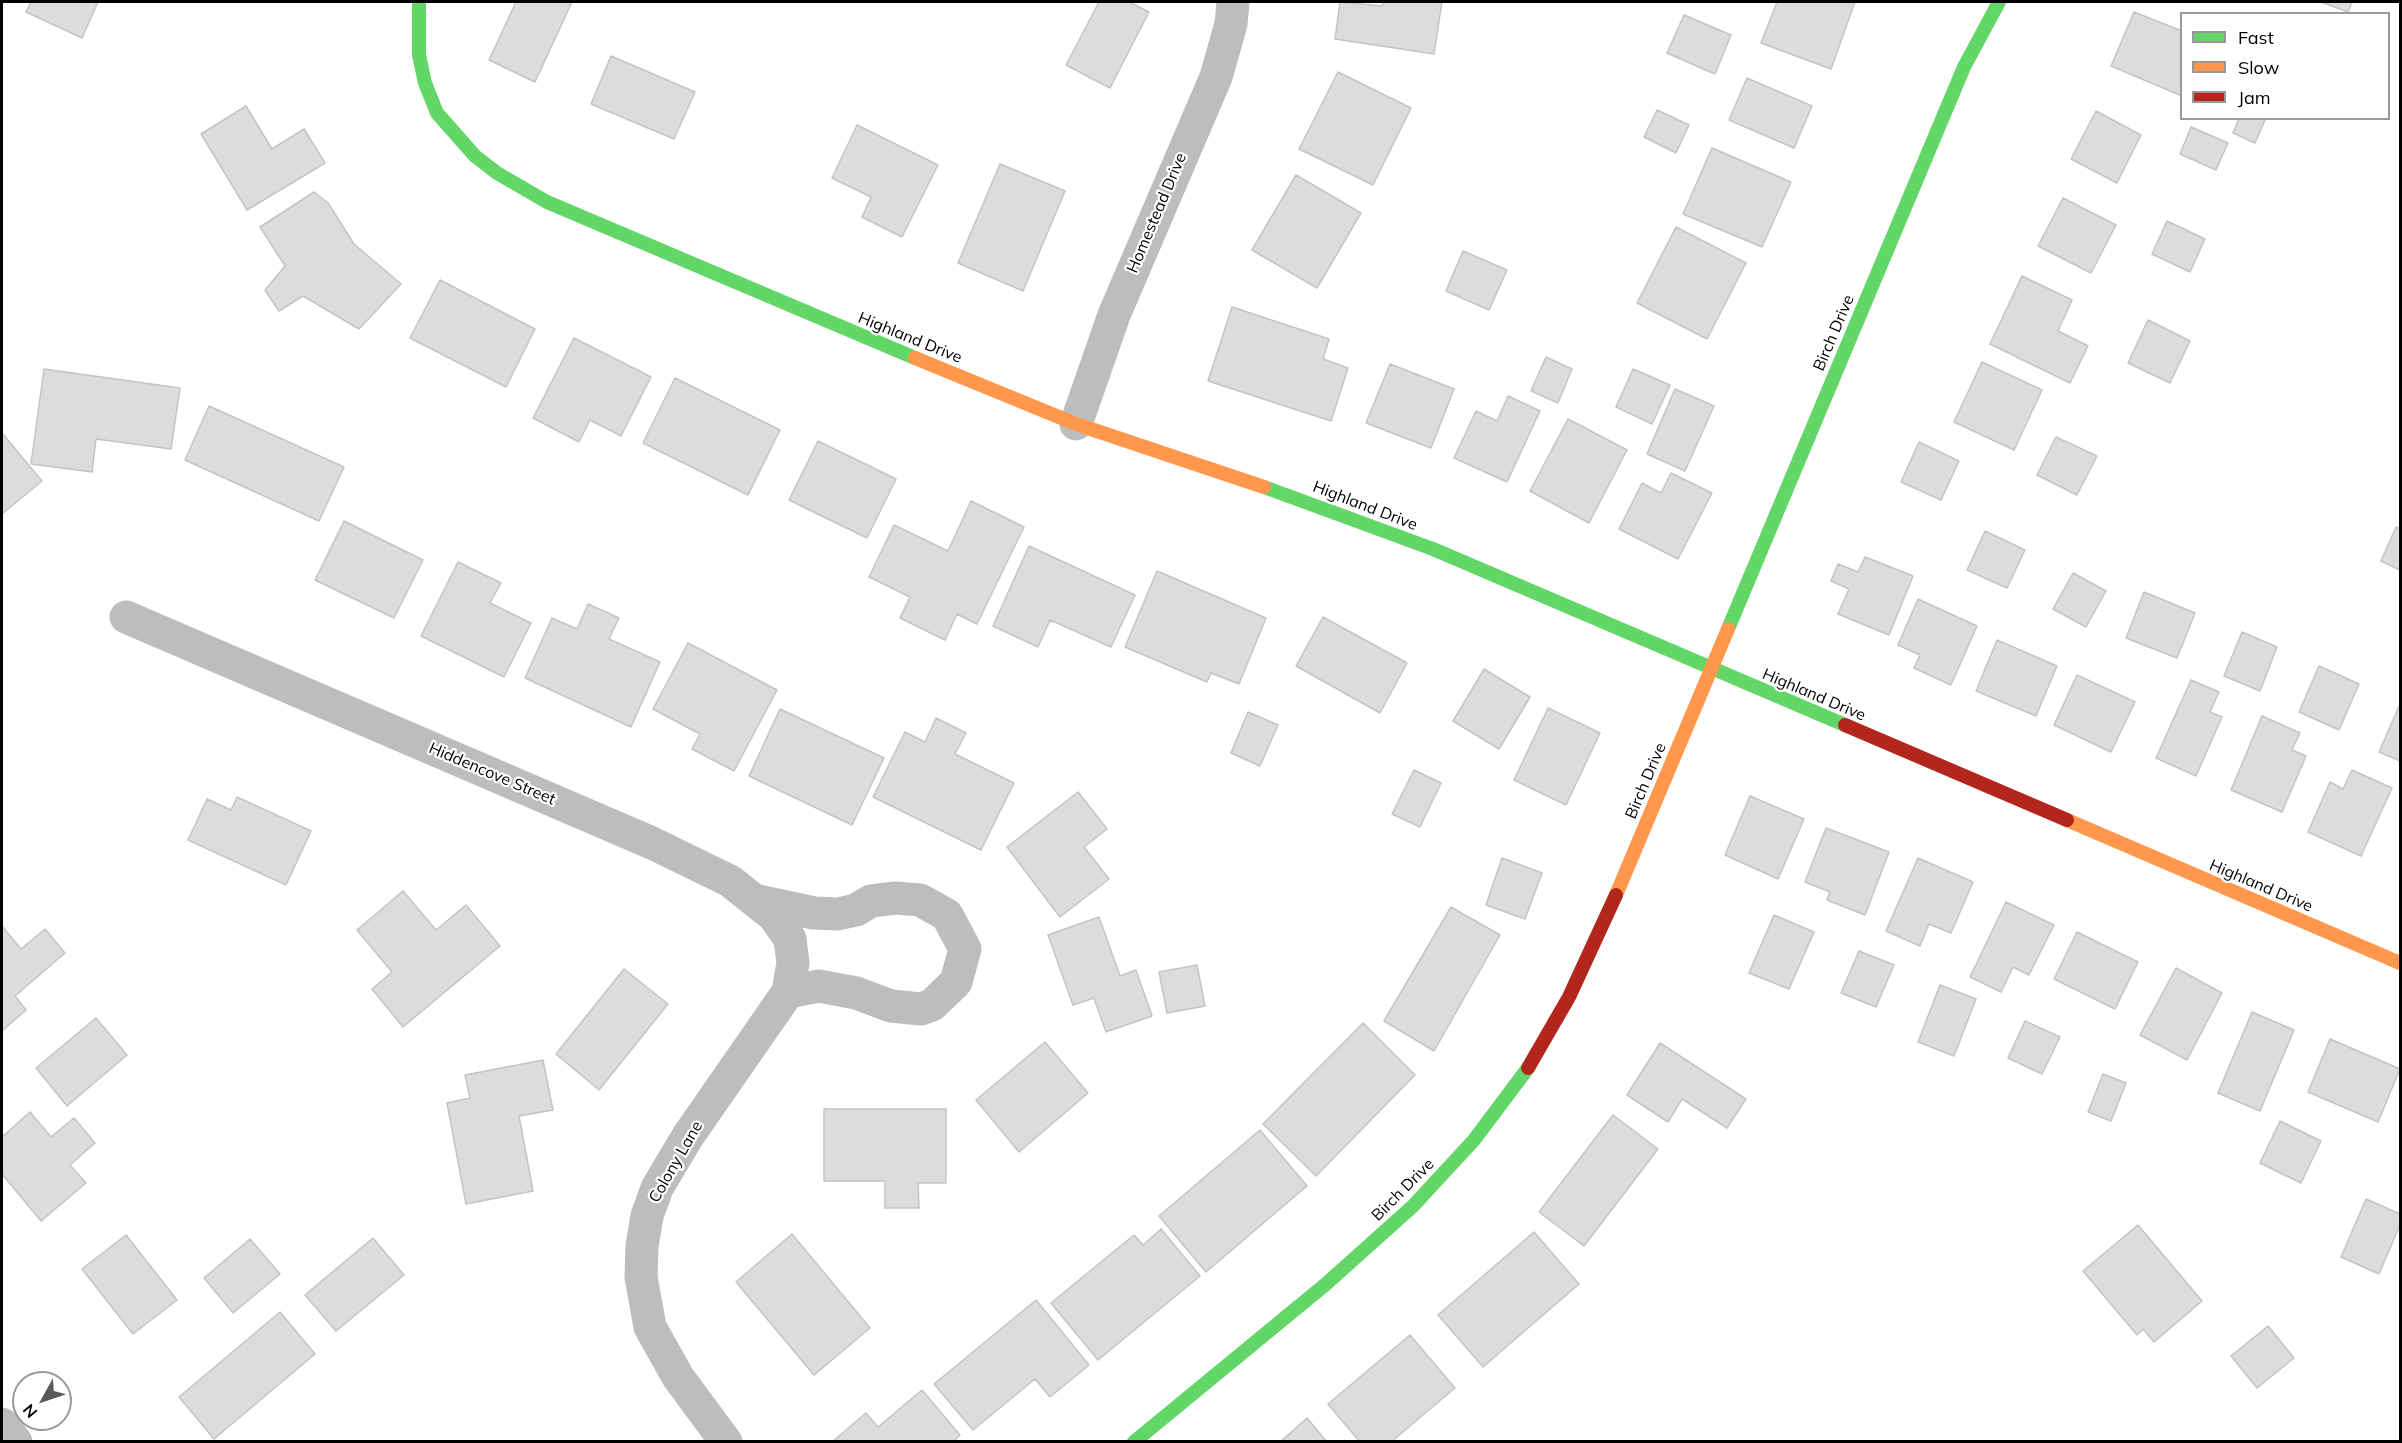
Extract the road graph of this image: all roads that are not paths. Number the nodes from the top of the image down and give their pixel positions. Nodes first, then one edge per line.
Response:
1 (418, 2) edge
2 (1233, 2) edge
3 (1999, 2) edge
4 (1076, 424) junction
5 (126, 617) dead end
6 (1710, 669) junction
7 (758, 901) junction
8 (2400, 963) edge
9 (788, 992) junction
10 (2, 1424) edge
11 (16, 1442) edge
12 (726, 1442) edge
13 (1134, 1442) edge

1 - 4 street, Highland Drive
2 - 4 street, Homestead Drive
3 - 6 street, Birch Drive
4 - 6 street, Highland Drive
5 - 7 street, Hiddencove Street
6 - 8 street, Highland Drive
6 - 13 street, Birch Drive
7 - 9 street, Hiddencove Street
7 - 9 street
9 - 12 street, Colony Lane
10 - 11 street

